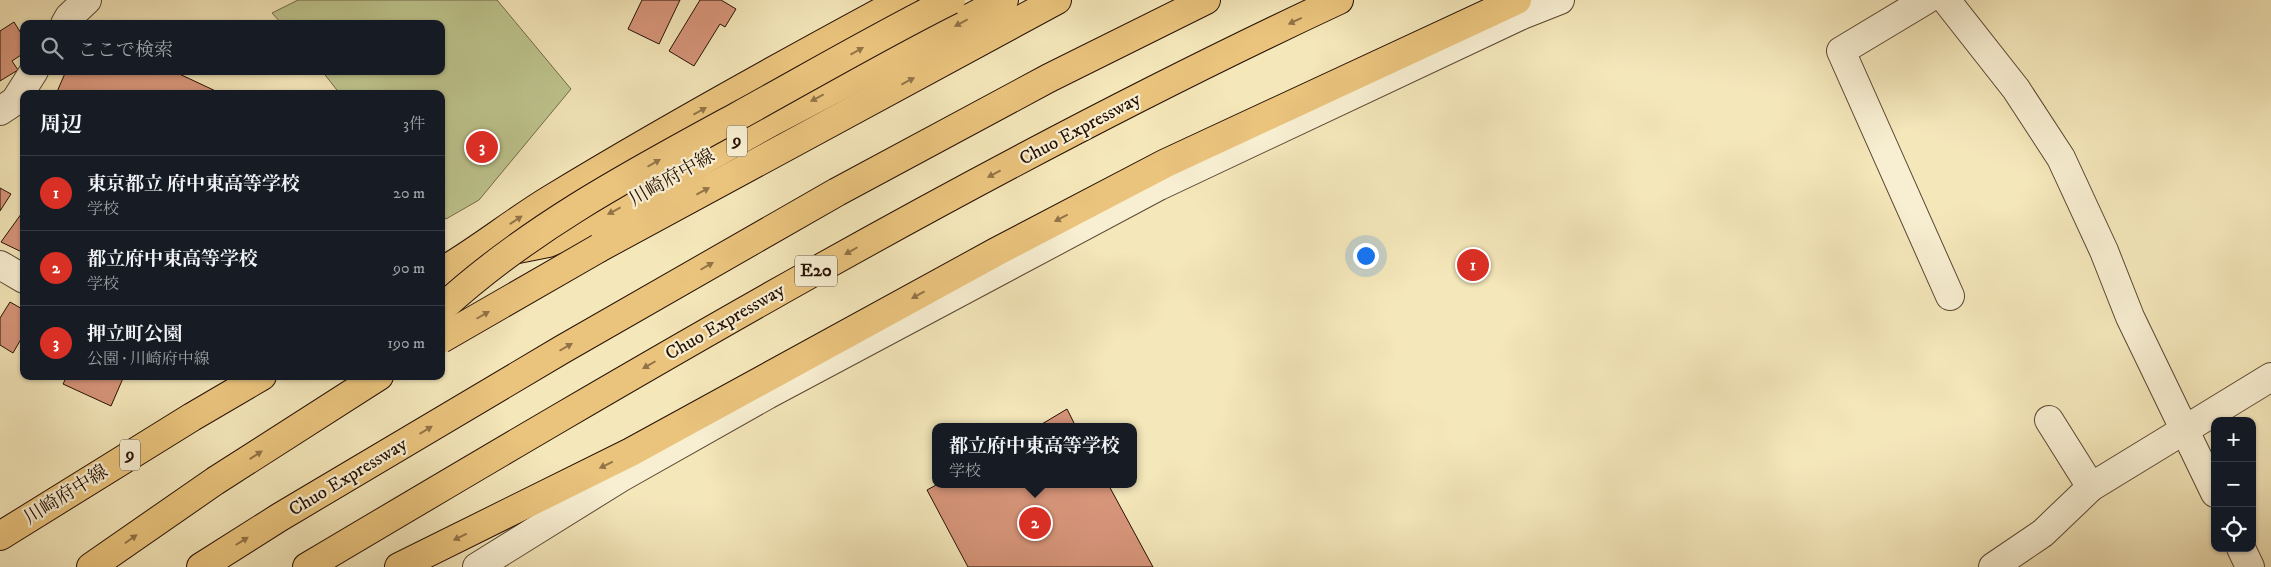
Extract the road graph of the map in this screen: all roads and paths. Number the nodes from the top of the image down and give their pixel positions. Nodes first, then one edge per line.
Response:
1 (87, 0) edge
2 (903, 0) edge
3 (951, 0) edge
4 (1004, 0) edge
5 (1057, 0) edge
6 (1206, 0) edge
7 (1339, 0) edge
8 (1517, 0) edge
9 (1560, 0) edge
10 (1926, 0) edge
11 (1946, 0) edge
12 (69, 20) edge
13 (31, 75) edge
14 (753, 81) junction
15 (22, 90) edge
16 (20, 93) edge
17 (0, 111) edge
18 (775, 120) junction
19 (0, 265) edge
20 (452, 266) edge
21 (20, 277) edge
22 (1950, 296) dead end
23 (445, 306) edge
24 (445, 337) edge
25 (2271, 377) edge
26 (255, 380) edge
27 (359, 385) edge
28 (2049, 420) dead end
29 (2184, 431) junction
30 (2211, 485) edge
31 (2091, 487) junction
32 (0, 536) edge
33 (2243, 552) edge
34 (91, 567) edge
35 (201, 567) edge
36 (307, 567) edge
37 (399, 567) edge
38 (477, 567) edge
39 (1993, 567) edge
40 (2250, 567) edge

1 - 12 street
2 - 14 main road, 川崎府中線 / 9
23 -> 3 main road, bridge
4 -> 18 main road, 川崎府中線 / 9
24 -> 5 main road, bridge
35 -> 6 main road, Chuo Expressway
7 -> 36 main road, Chuo Expressway / E20
8 -> 37 main road
9 - 38 street
10 - 22 street
11 - 29 street
13 - 15 street
14 - 18 main road, 9
20 -> 14 main road, 川崎府中線 / 9
16 - 17 street
18 -> 20 main road, 川崎府中線 / 9
19 - 21 street
25 - 29 street
26 - 32 main road, 川崎府中線 / 9
34 -> 27 main road
28 - 31 street
29 - 30 street
29 - 31 street
31 - 39 street
33 - 40 street

